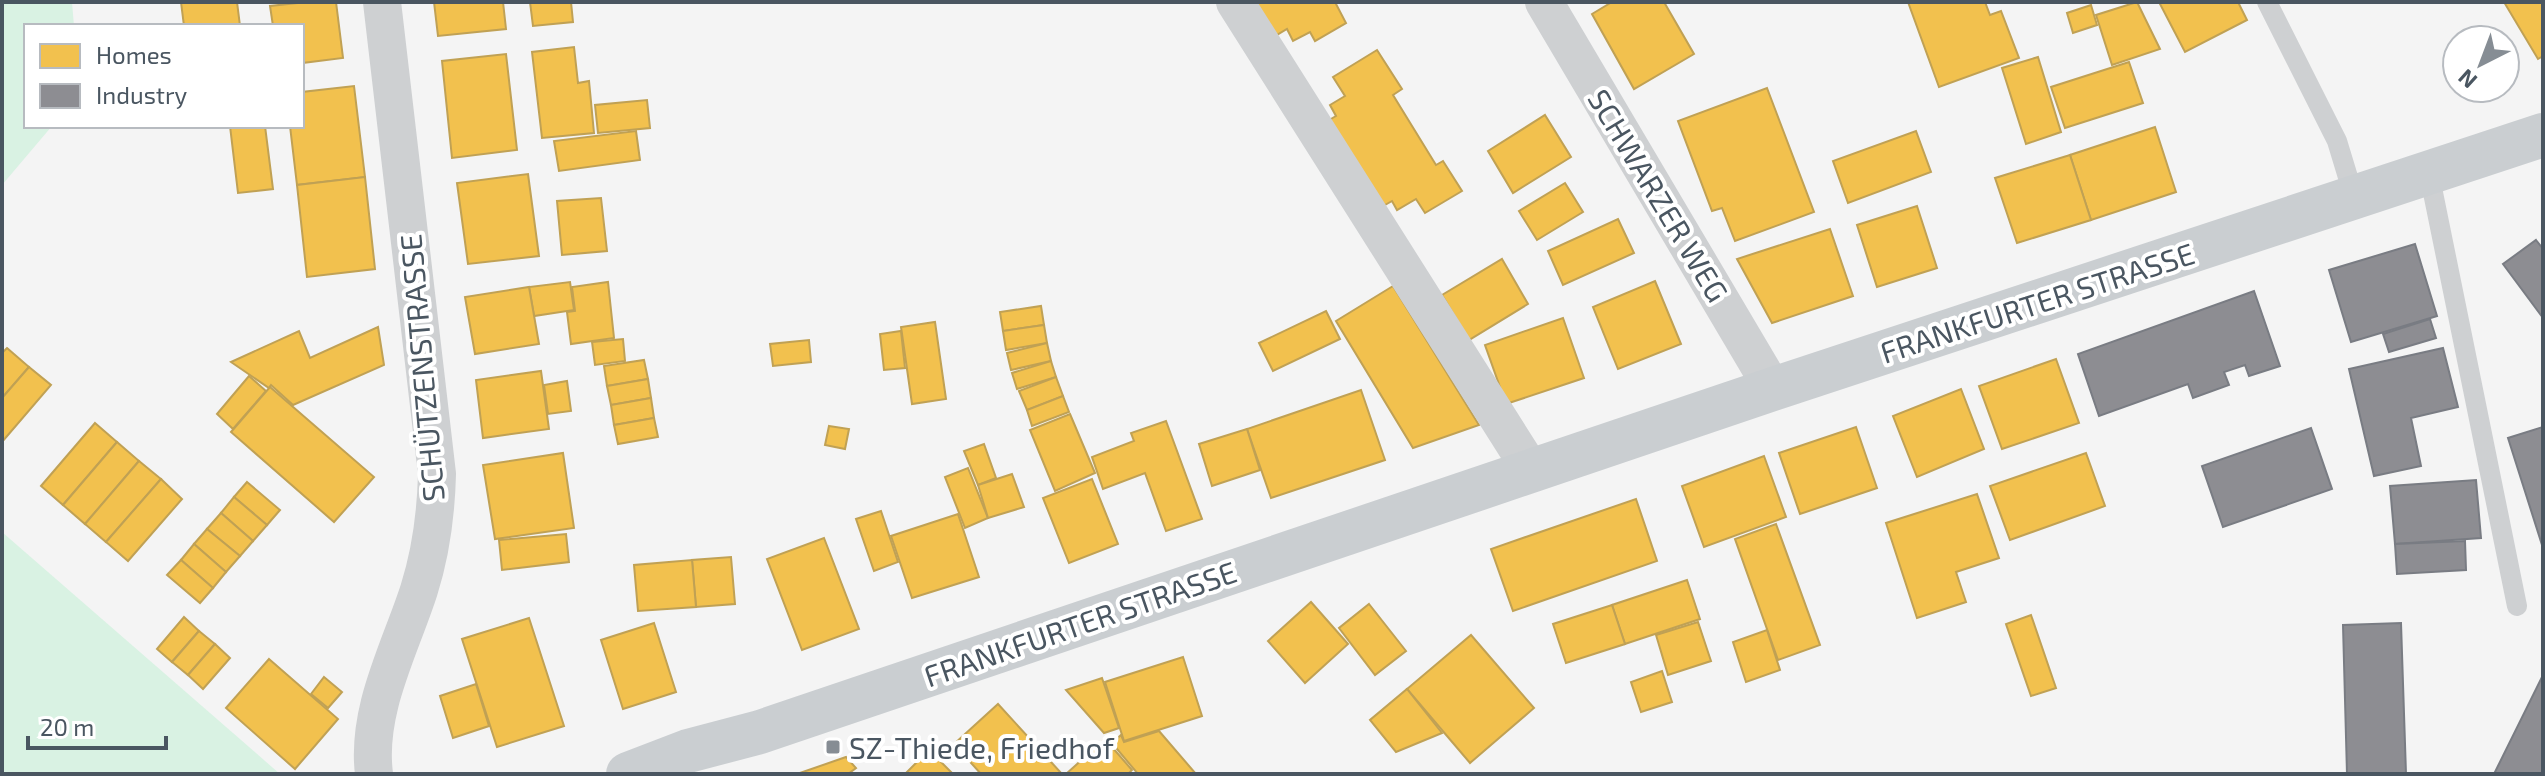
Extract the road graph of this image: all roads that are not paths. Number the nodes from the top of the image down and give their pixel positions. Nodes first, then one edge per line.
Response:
1 (382, 2) edge
2 (1235, 2) edge
3 (1544, 2) edge
4 (2267, 2) edge
5 (2543, 135) edge
6 (2429, 173) junction
7 (2354, 197) junction
8 (1773, 389) junction
9 (1531, 470) junction
10 (2517, 606) dead end
11 (374, 774) edge
12 (628, 774) edge

1 - 11 street, SCHÜTZENSTRASSE
2 - 9 street
3 - 8 street, SCHWARZER WEG
4 - 7 lane
5 - 6 main road, FRANKFURTER STRASSE
6 - 7 main road, FRANKFURTER STRASSE
6 - 10 lane
7 - 8 main road, FRANKFURTER STRASSE
8 - 9 main road, FRANKFURTER STRASSE
9 - 12 main road, FRANKFURTER STRASSE

